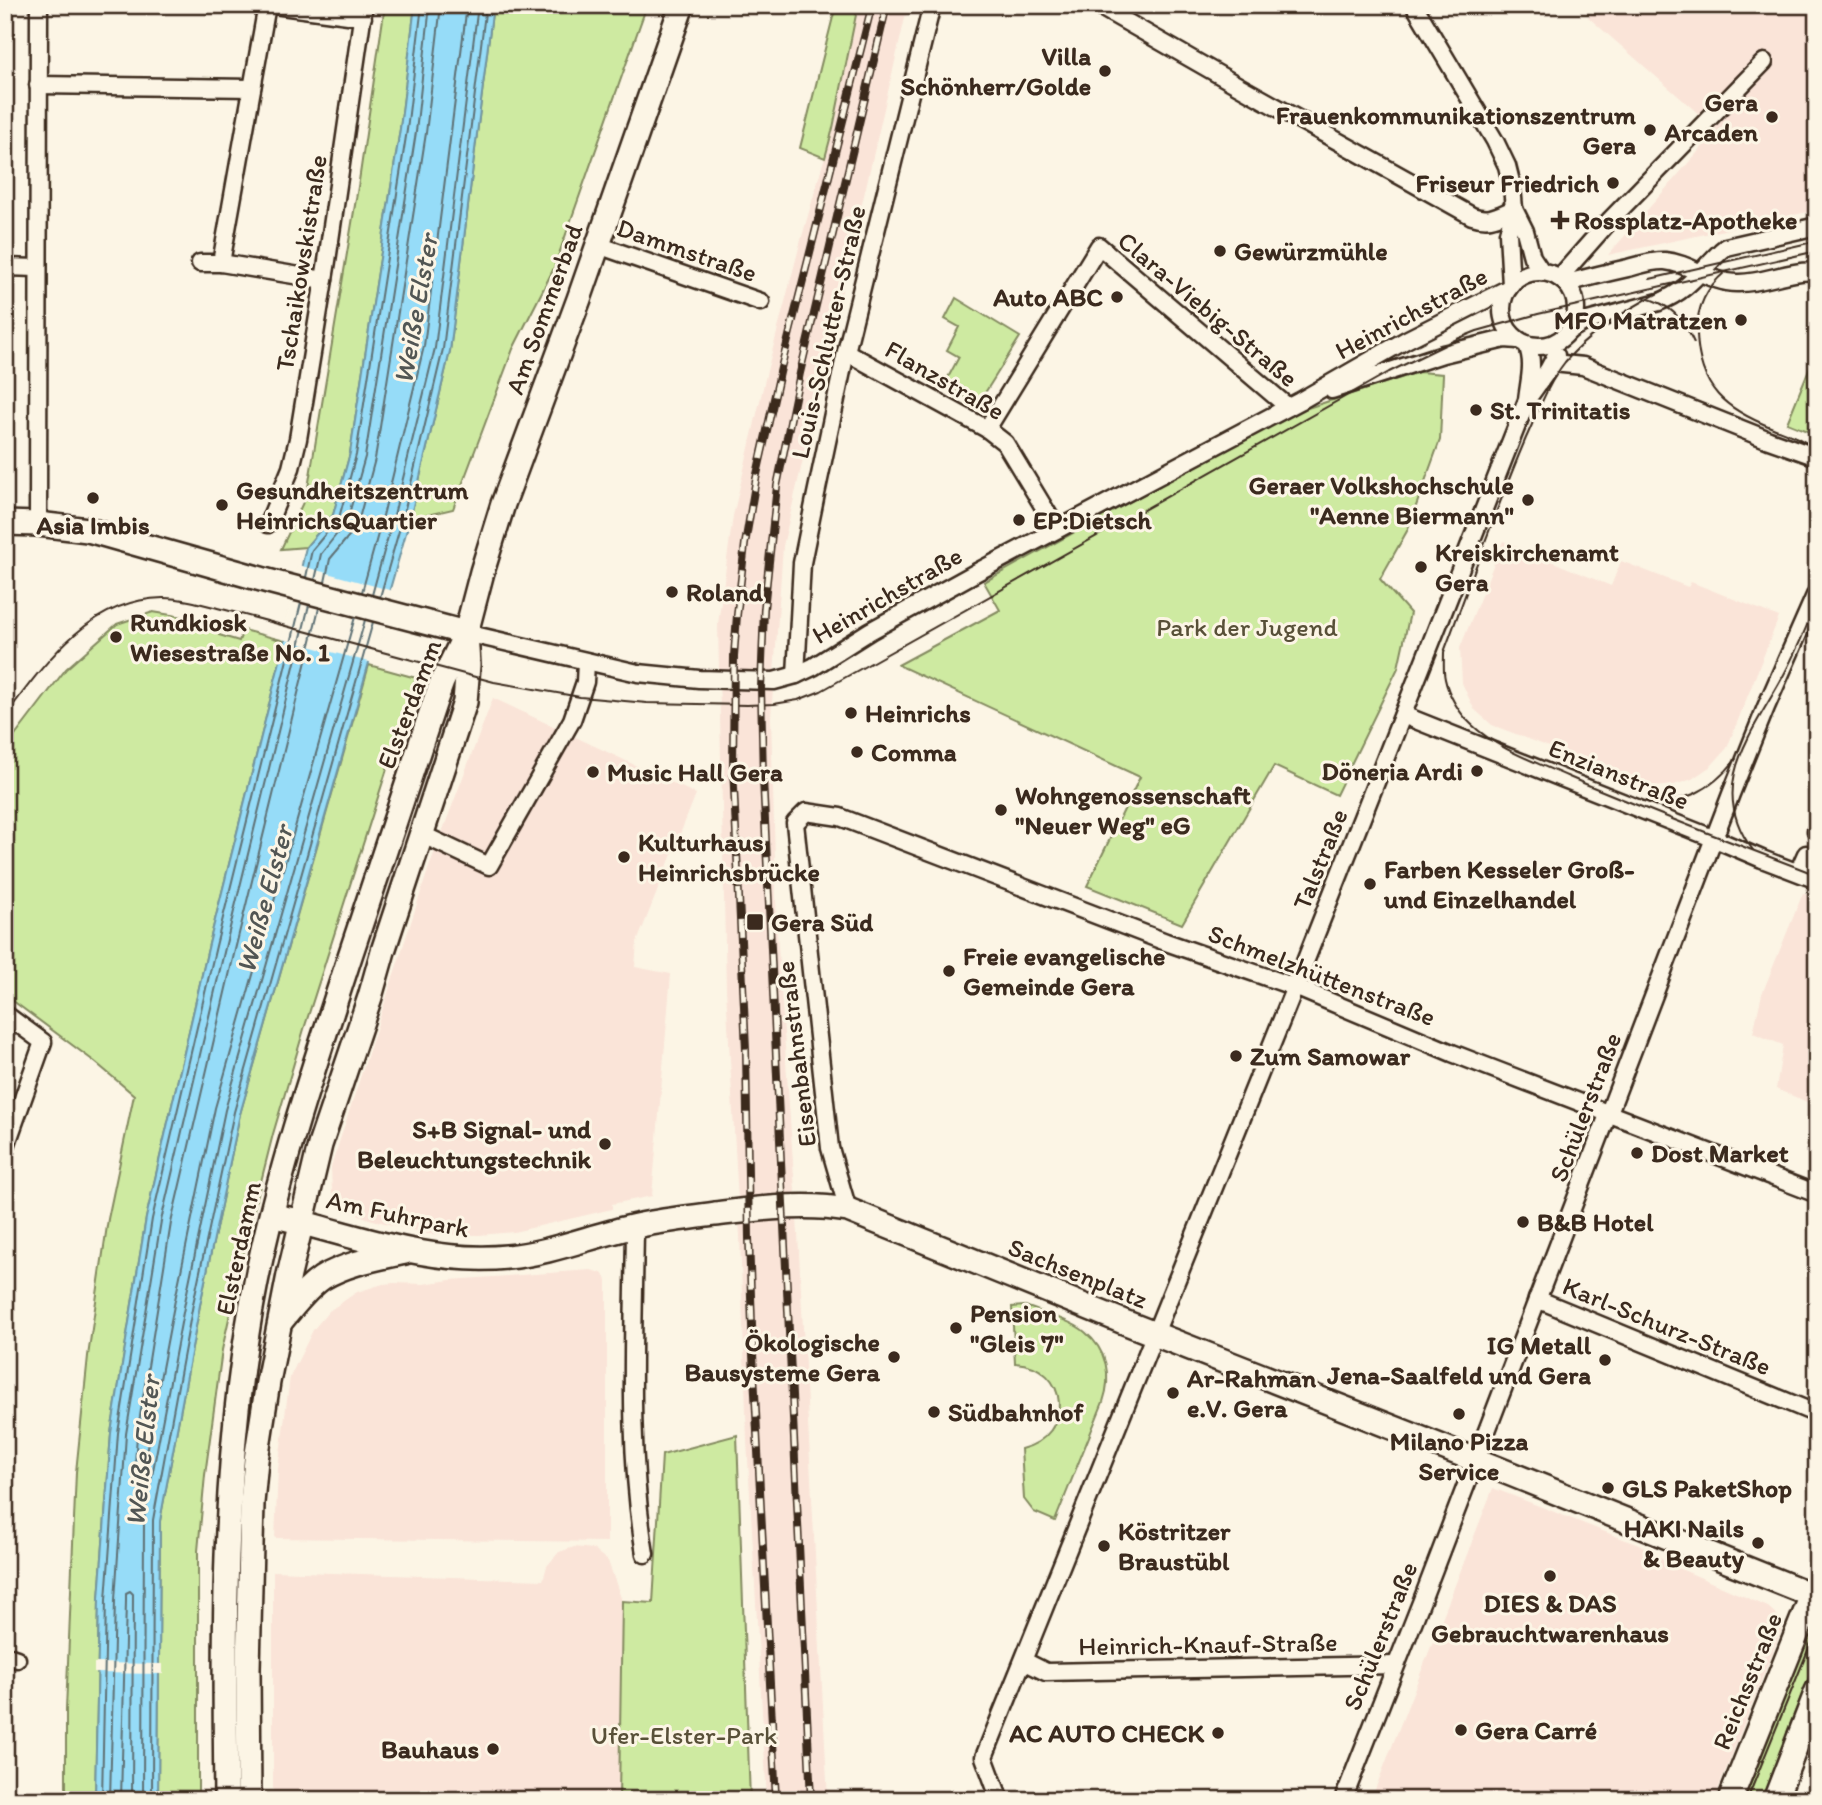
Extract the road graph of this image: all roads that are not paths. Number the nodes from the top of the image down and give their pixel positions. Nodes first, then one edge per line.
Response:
1 (39, 5) edge
2 (267, 5) edge
3 (274, 5) edge
4 (682, 5) edge
5 (932, 5) edge
6 (1097, 5) edge
7 (1414, 5) edge
8 (364, 11) edge
9 (1764, 62) dead end
10 (38, 85) junction
11 (252, 88) junction
12 (1514, 209) junction
13 (1817, 226) edge
14 (598, 245) junction
15 (200, 263) dead end
16 (221, 263) junction
17 (5, 267) edge
18 (37, 268) junction
19 (1542, 272) junction
20 (1817, 272) edge
21 (1699, 273) junction
22 (324, 279) junction
23 (1561, 280) junction
24 (1510, 287) junction
25 (761, 302) dead end
26 (1567, 334) junction
27 (1522, 342) junction
28 (846, 352) junction
29 (1553, 363) junction
30 (1527, 400) junction
31 (1294, 404) junction
32 (987, 429) junction
33 (1817, 457) edge
34 (5, 523) edge
35 (38, 524) junction
36 (268, 524) dead end
37 (1057, 529) junction
38 (1817, 591) edge
39 (466, 633) junction
40 (586, 662) junction
41 (796, 674) junction
42 (1404, 715) junction
43 (806, 812) joint
44 (421, 834) junction
45 (1715, 839) junction
46 (1806, 854) dead end
47 (1798, 872) junction
48 (1817, 880) edge
49 (1295, 987) junction
50 (5, 1014) edge
51 (1609, 1113) junction
52 (5, 1149) edge
53 (1817, 1194) edge
54 (848, 1210) junction
55 (272, 1215) junction
56 (301, 1222) junction
57 (635, 1226) junction
58 (412, 1251) junction
59 (1537, 1299) junction
60 (281, 1321) junction
61 (1156, 1335) junction
62 (1817, 1414) edge
63 (1475, 1459) junction
64 (645, 1554) dead end
65 (1815, 1592) edge
66 (1024, 1661) junction
67 (1395, 1665) junction
68 (1816, 1696) edge
69 (226, 1800) edge
70 (249, 1800) edge
71 (1000, 1800) edge
72 (1343, 1800) edge
73 (1730, 1800) edge
74 (1775, 1800) edge

1 - 10 street
2 - 11 street
3 - 8 street
4 - 14 main road, Am Sommerbad
5 - 28 street, Louis-Schlutter-Straße
6 - 12 street
7 - 12 street
8 - 22 street, Tschaikowskistraße
9 - 23 street
10 - 11 street
10 - 18 street
11 - 16 street
12 - 19 street
12 - 24 street
13 - 21 street
14 - 25 street, Dammstraße
14 - 39 main road, Am Sommerbad
15 - 16 street
16 - 22 street
17 - 18 street
18 - 35 street
19 - 23 street
19 - 24 street
20 - 21 street
21 - 23 street
21 - 26 street
22 - 36 street, Tschaikowskistraße
23 - 26 street
24 - 27 street
24 - 31 street, Heinrichstraße
26 - 27 street
26 - 29 street, Talstraße
27 - 30 street, Talstraße
27 - 31 street, Heinrichstraße
28 - 32 street, Flanzstraße
28 - 41 street, Louis-Schlutter-Straße
29 - 30 street, Talstraße
29 - 33 street
30 - 42 street, Talstraße
31 - 32 street, Clara-Viebig-Straße
31 - 37 street, Heinrichstraße
32 - 37 street, Flanzstraße
34 - 35 main road
35 - 39 main road
37 - 41 street, Heinrichstraße
38 - 45 street, Schülerstraße
39 - 40 street, Heinrichstraße
39 - 44 main road, Elsterdamm
39 - 55 main road, Elsterdamm
40 - 41 street, Heinrichstraße
40 - 44 street
42 - 45 street, Enzianstraße
42 - 49 street, Talstraße
43 - 49 street, Schmelzhüttenstraße
43 - 54 street, Eisenbahnstraße
44 - 56 main road, Elsterdamm
45 - 47 street, Enzianstraße
45 - 51 street, Schülerstraße
46 - 47 street
47 - 48 street, Enzianstraße
49 - 51 street, Schmelzhüttenstraße
49 - 61 street, Talstraße
50 - 52 street
51 - 53 street, Schmelzhüttenstraße
51 - 59 street, Schülerstraße
54 - 57 main road, Am Fuhrpark
54 - 61 main road, Sachsenplatz
55 - 56 main road, Am Fuhrpark
55 - 69 main road, Elsterdamm
56 - 58 main road, Am Fuhrpark
56 - 60 main road, Elsterdamm
57 - 58 main road, Am Fuhrpark
57 - 64 street
58 - 60 main road
59 - 62 street, Karl-Schurz-Straße
59 - 63 street, Schülerstraße
60 - 70 main road, Elsterdamm
61 - 63 main road
61 - 66 street, Sachsenplatz
63 - 65 main road
63 - 67 street, Schülerstraße
65 - 73 main road, Reichsstraße
66 - 67 street, Heinrich-Knauf-Straße
66 - 71 street, Sachsenplatz
67 - 72 street, Schülerstraße
68 - 74 main road

